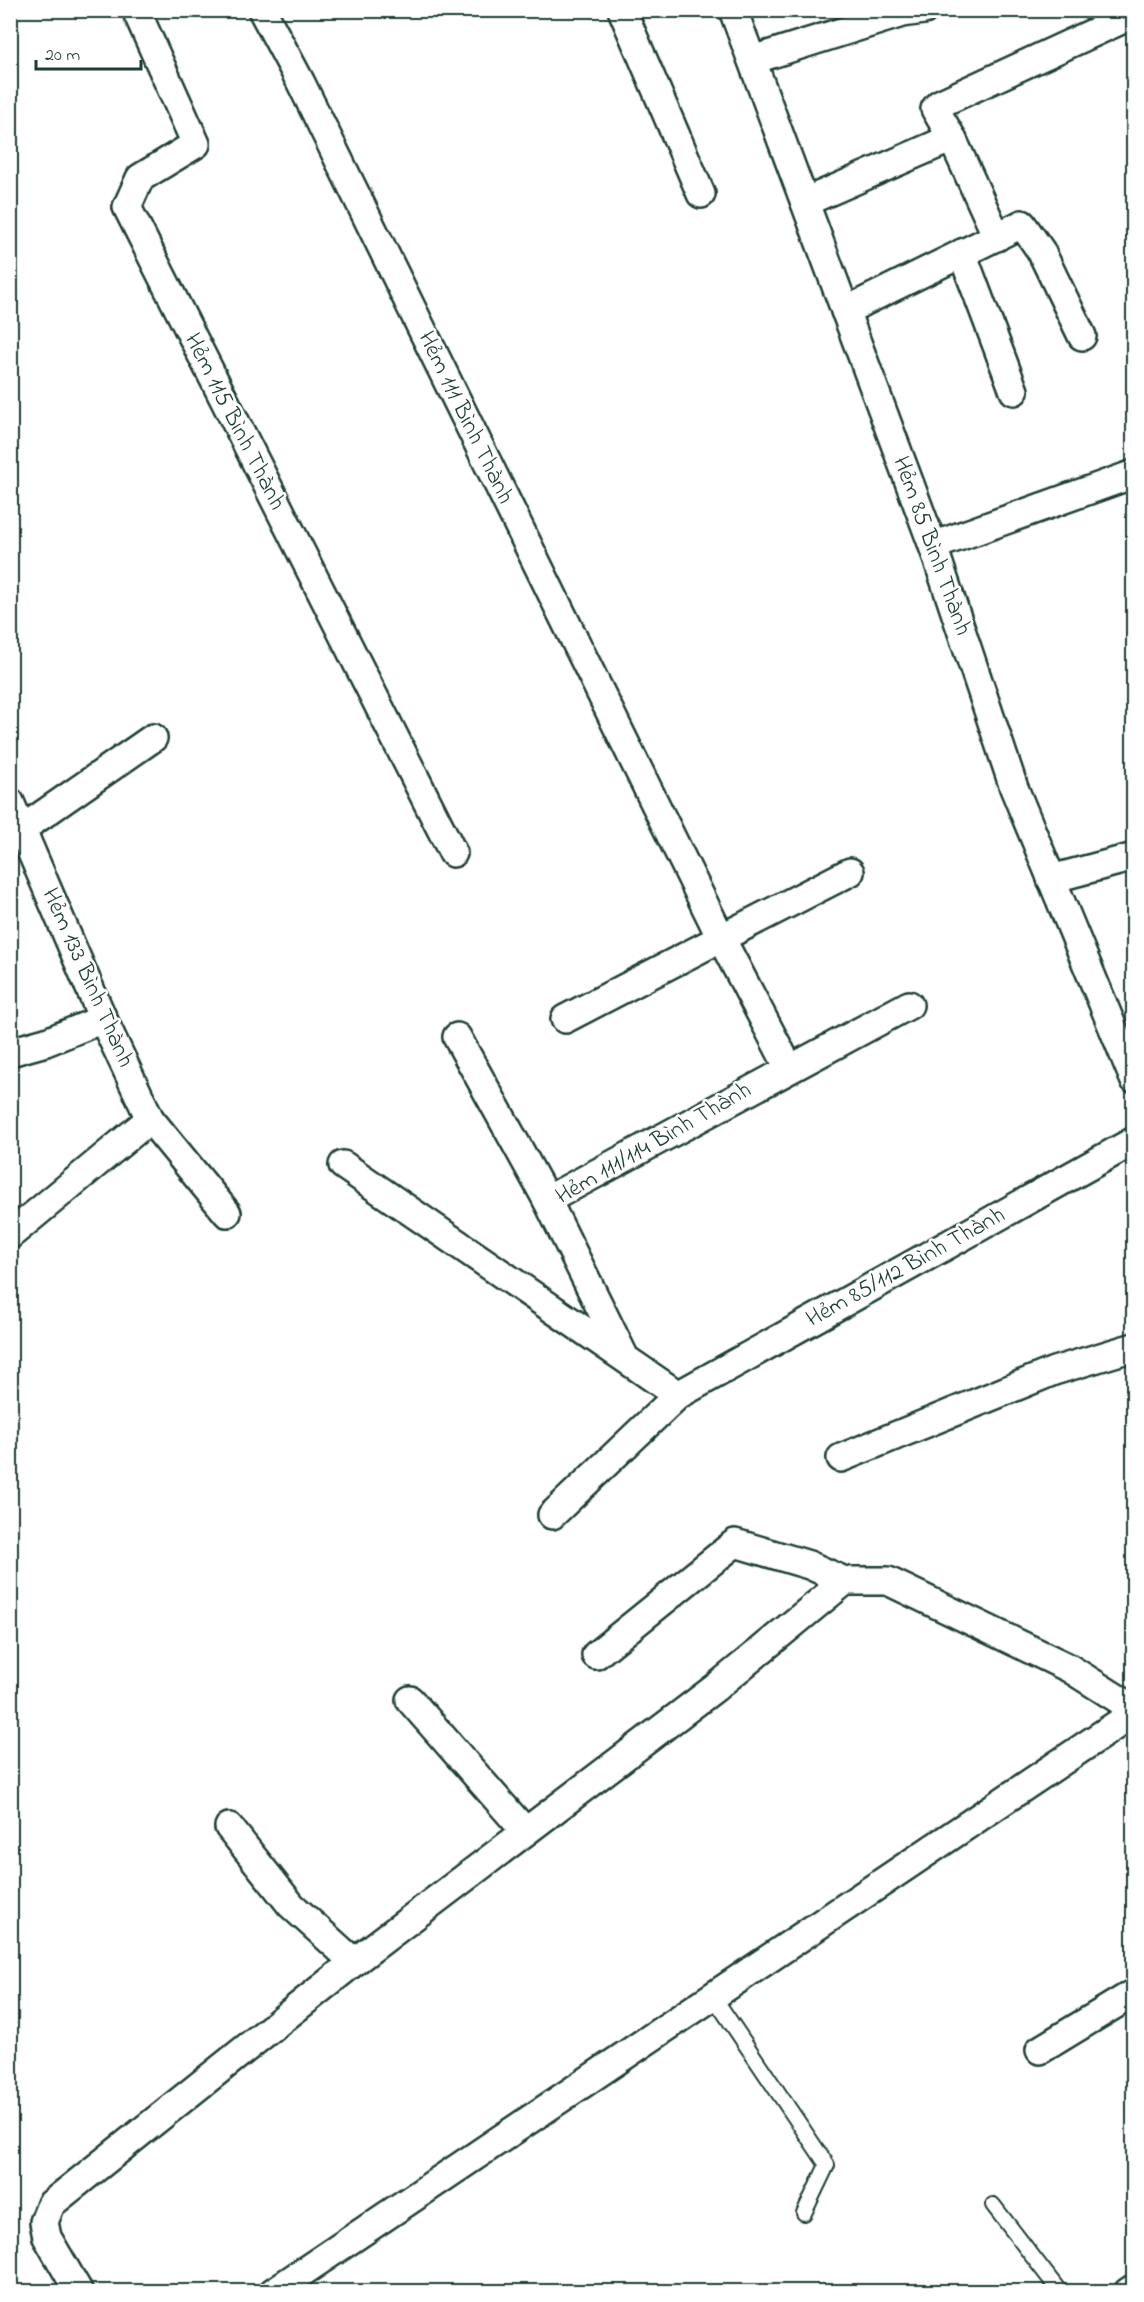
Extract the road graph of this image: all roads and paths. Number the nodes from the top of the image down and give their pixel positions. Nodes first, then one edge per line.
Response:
1 (136, 10) edge
2 (262, 10) edge
3 (622, 10) edge
4 (733, 10) edge
5 (924, 10) edge
6 (1132, 15) dead end
7 (752, 60) junction
8 (952, 138) junction
9 (701, 194) dead end
10 (805, 202) junction
11 (997, 237) junction
12 (962, 253) junction
13 (845, 310) junction
14 (1082, 336) dead end
15 (1014, 391) dead end
16 (1134, 474) edge
17 (933, 546) junction
18 (153, 738) dead end
19 (10, 802) edge
20 (22, 829) junction
21 (453, 853) dead end
22 (1134, 857) edge
23 (850, 872) dead end
24 (1051, 879) junction
25 (721, 938) junction
26 (909, 1005) dead end
27 (103, 1019) junction
28 (565, 1019) dead end
29 (457, 1037) dead end
30 (10, 1052) edge
31 (1130, 1062) edge
32 (789, 1068) junction
33 (150, 1119) junction
34 (1134, 1141) edge
35 (343, 1165) dead end
36 (548, 1200) junction
37 (227, 1213) dead end
38 (10, 1235) edge
39 (1134, 1347) edge
40 (624, 1356) junction
41 (678, 1395) junction
42 (841, 1458) dead end
43 (552, 1515) dead end
44 (844, 1581) junction
45 (596, 1655) dead end
46 (410, 1700) dead end
47 (1134, 1711) edge
48 (229, 1827) dead end
49 (525, 1831) junction
50 (354, 1962) junction
51 (1134, 1994) edge
52 (713, 1996) junction
53 (1040, 2050) dead end
54 (993, 2205) dead end
55 (804, 2213) dead end
56 (1134, 2288) edge
57 (79, 2292) edge
58 (273, 2292) edge
59 (1060, 2292) edge
60 (1128, 2292) edge

1 - 21 street, Hẻm 115 Bình Thành
2 - 25 street, Hẻm 111 Bình Thành
3 - 9 street
4 - 7 street, Hẻm 85 Bình Thành
5 - 7 street
6 - 8 street
7 - 10 street, Hẻm 85 Bình Thành
8 - 10 street
8 - 11 street
10 - 13 street, Hẻm 85 Bình Thành
11 - 12 street
11 - 14 street
12 - 13 street
12 - 15 street
13 - 17 street, Hẻm 85 Bình Thành
16 - 17 street
17 - 24 street, Hẻm 85 Bình Thành
18 - 20 street
19 - 20 street, Hẻm 133 Bình Thành
20 - 27 street, Hẻm 133 Bình Thành
22 - 24 street
23 - 25 street
24 - 31 street, Hẻm 85 Bình Thành
25 - 28 street
25 - 32 street
26 - 32 street, Hẻm 111/114 Bình Thành
27 - 30 street
27 - 33 street, Hẻm 133 Bình Thành
29 - 36 street
32 - 36 street, Hẻm 111/114 Bình Thành
33 - 37 street, Hẻm 133 Bình Thành
33 - 38 street
34 - 41 street, Hẻm 85/112 Bình Thành
35 - 40 street
36 - 40 street, Hẻm 111/114 Bình Thành
39 - 42 street
40 - 41 street
41 - 43 street, Hẻm 85/112 Bình Thành
44 - 45 street
44 - 47 street
44 - 49 street
46 - 49 street
47 - 52 street
48 - 50 street
49 - 50 street
50 - 57 street
51 - 53 street
52 - 55 lane
52 - 58 street
54 - 59 lane
56 - 60 street

